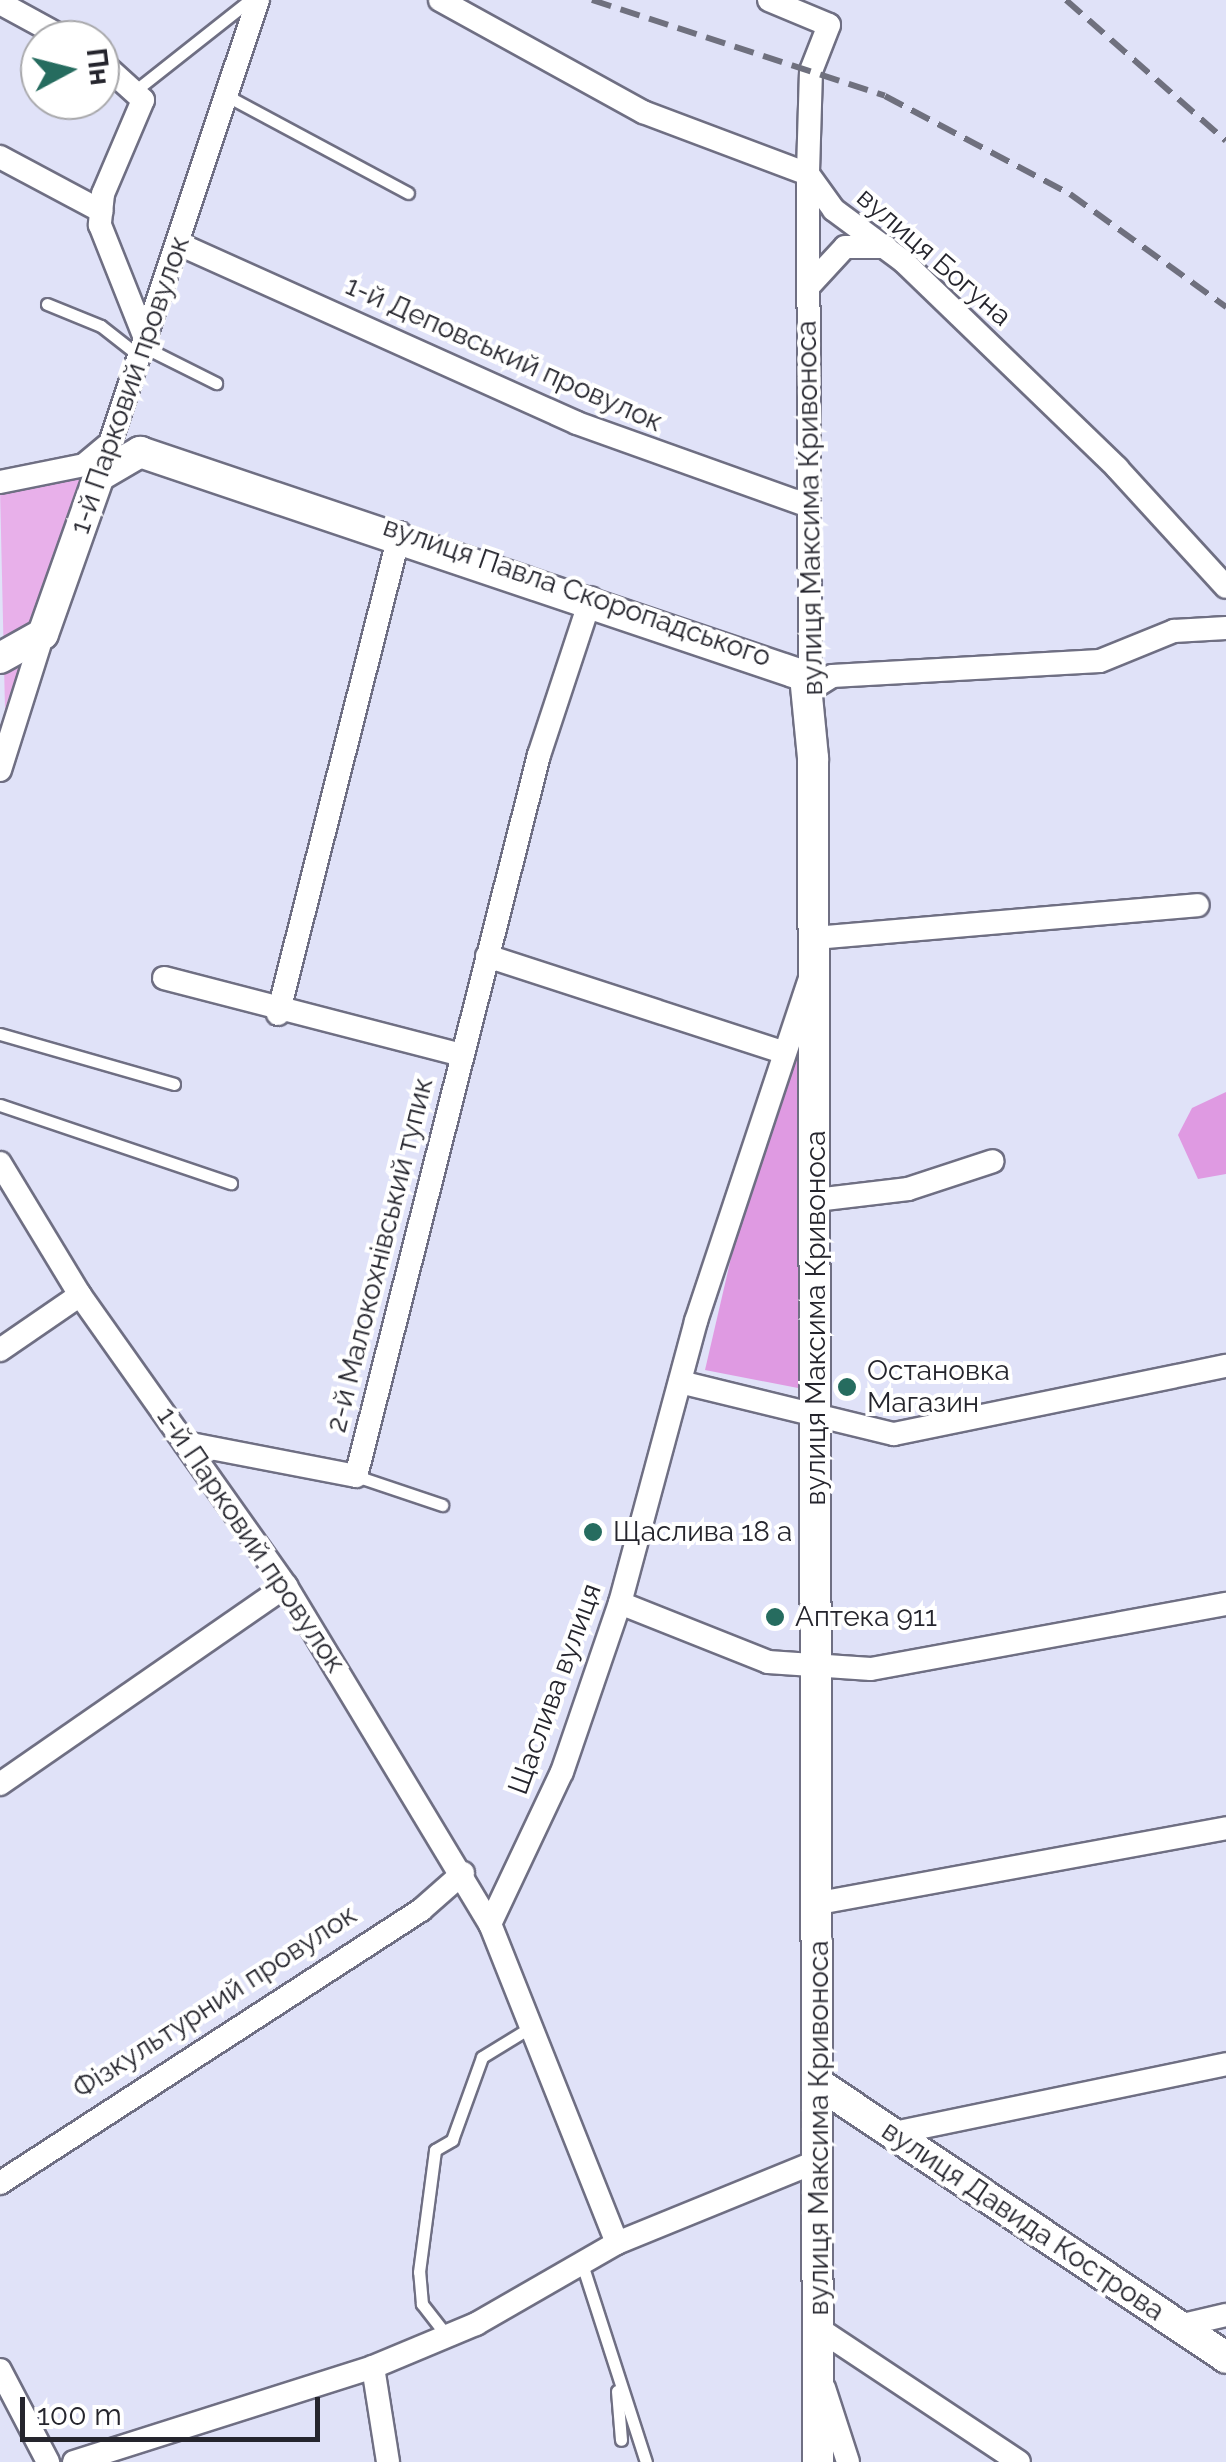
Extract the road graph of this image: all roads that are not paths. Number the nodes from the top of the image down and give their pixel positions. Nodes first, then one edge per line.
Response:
1 (250, 0) edge
2 (258, 0) edge
3 (440, 0) edge
4 (769, 0) edge
5 (0, 4) edge
6 (30, 20) edge
7 (120, 77) edge
8 (136, 90) junction
9 (228, 97) junction
10 (0, 157) edge
11 (808, 174) junction
12 (408, 193) dead end
13 (101, 210) junction
14 (843, 216) junction
15 (180, 245) junction
16 (845, 247) junction
17 (886, 247) junction
18 (808, 287) junction
19 (47, 304) dead end
20 (142, 346) junction
21 (216, 383) dead end
22 (110, 444) junction
23 (99, 476) junction
24 (0, 482) edge
25 (809, 506) junction
26 (400, 533) junction
27 (1226, 588) edge
28 (591, 598) junction
29 (1226, 628) edge
30 (42, 634) junction
31 (0, 658) edge
32 (810, 690) junction
33 (0, 770) edge
34 (1198, 905) dead end
35 (814, 954) junction
36 (487, 956) junction
37 (164, 978) dead end
38 (278, 1014) junction
39 (0, 1034) edge
40 (779, 1051) junction
41 (462, 1056) junction
42 (174, 1084) dead end
43 (0, 1104) edge
44 (993, 1161) dead end
45 (0, 1163) edge
46 (231, 1184) dead end
47 (816, 1200) junction
48 (80, 1295) junction
49 (0, 1350) edge
50 (1226, 1366) edge
51 (680, 1382) junction
52 (817, 1421) junction
53 (185, 1443) junction
54 (356, 1476) junction
55 (442, 1505) dead end
56 (286, 1586) junction
57 (620, 1603) junction
58 (1226, 1604) edge
59 (819, 1668) junction
60 (0, 1784) edge
61 (1226, 1828) edge
62 (463, 1873) junction
63 (819, 1903) junction
64 (490, 1924) junction
65 (531, 2027) junction
66 (1226, 2064) edge
67 (820, 2084) junction
68 (894, 2134) junction
69 (820, 2160) junction
70 (0, 2182) edge
71 (617, 2243) junction
72 (582, 2264) junction
73 (1226, 2316) edge
74 (1179, 2326) junction
75 (819, 2329) junction
76 (448, 2336) junction
77 (1226, 2358) edge
78 (373, 2367) junction
79 (0, 2370) edge
80 (818, 2371) junction
81 (615, 2372) junction
82 (621, 2440) dead end
83 (48, 2462) edge
84 (74, 2462) edge
85 (388, 2462) edge
86 (646, 2462) edge
87 (818, 2462) edge
88 (848, 2462) edge
89 (1019, 2462) edge

1 - 8 lane
2 - 9 street, 1-й Парковий провулок
3 - 11 street, вулиця Богуна
4 - 11 street, вулиця Максима Кривоноса
5 - 6 street
7 - 8 street
8 - 13 street
9 - 12 lane
9 - 15 street, 1-й Парковий провулок
10 - 13 street
11 - 14 street, вулиця Богуна
11 - 18 street, вулиця Максима Кривоноса
13 - 20 street
14 - 16 street
14 - 17 street, вулиця Богуна
15 - 20 street, 1-й Парковий провулок
15 - 25 street, 1-й Деповський провулок
16 - 17 street
16 - 18 street
17 - 27 street, вулиця Богуна
18 - 25 street, вулиця Максима Кривоноса
19 - 20 lane
20 - 21 lane
20 - 22 street, 1-й Парковий провулок
22 - 23 street, 1-й Парковий провулок
22 - 24 street
23 - 26 street, вулиця Павла Скоропадського
23 - 30 street, 1-й Парковий провулок
25 - 32 street, вулиця Максима Кривоноса
26 - 28 street, вулиця Павла Скоропадського
26 - 38 street
28 - 32 street, вулиця Павла Скоропадського
28 - 36 street, 2-й Малокохнівський тупик
29 - 32 street
30 - 31 street
30 - 33 street, 1-й Парковий провулок
32 - 35 street, вулиця Максима Кривоноса
34 - 35 street
35 - 40 street, Щаслива вулиця
35 - 47 street, вулиця Максима Кривоноса
36 - 40 street
36 - 41 street, 2-й Малокохнівський тупик
37 - 38 street
38 - 41 street
39 - 42 lane
40 - 51 street, Щаслива вулиця
41 - 54 street, 2-й Малокохнівський тупик
43 - 46 lane
44 - 47 street
45 - 48 street, 1-й Парковий провулок
47 - 52 street, вулиця Максима Кривоноса
48 - 49 street
48 - 53 street, 1-й Парковий провулок
50 - 52 street
51 - 52 street
51 - 57 street, Щаслива вулиця
52 - 59 street, вулиця Максима Кривоноса
53 - 54 street, 2-й Малокохнівський тупик
53 - 56 street, 1-й Парковий провулок
54 - 55 lane
56 - 60 street
56 - 62 street, 1-й Парковий провулок
57 - 59 street
57 - 64 street, Щаслива вулиця
58 - 59 street
59 - 63 street, вулиця Максима Кривоноса
61 - 63 street
62 - 64 street, 1-й Парковий провулок
62 - 70 street, Фізкультурний провулок
63 - 67 street, вулиця Максима Кривоноса
64 - 65 street
65 - 71 street
65 - 76 lane
66 - 68 street
67 - 68 street, вулиця Давида Кострова
67 - 69 street, вулиця Максима Кривоноса
68 - 74 street, вулиця Давида Кострова
69 - 71 street
69 - 75 street, вулиця Максима Кривоноса
71 - 72 street
72 - 76 street
72 - 81 lane
73 - 74 street
74 - 77 street, вулиця Давида Кострова
75 - 80 street, вулиця Максима Кривоноса
75 - 89 street
76 - 78 street
78 - 84 street
78 - 85 street
79 - 83 street
80 - 87 street, вулиця Максима Кривоноса
80 - 88 street
81 - 82 lane
81 - 86 lane

